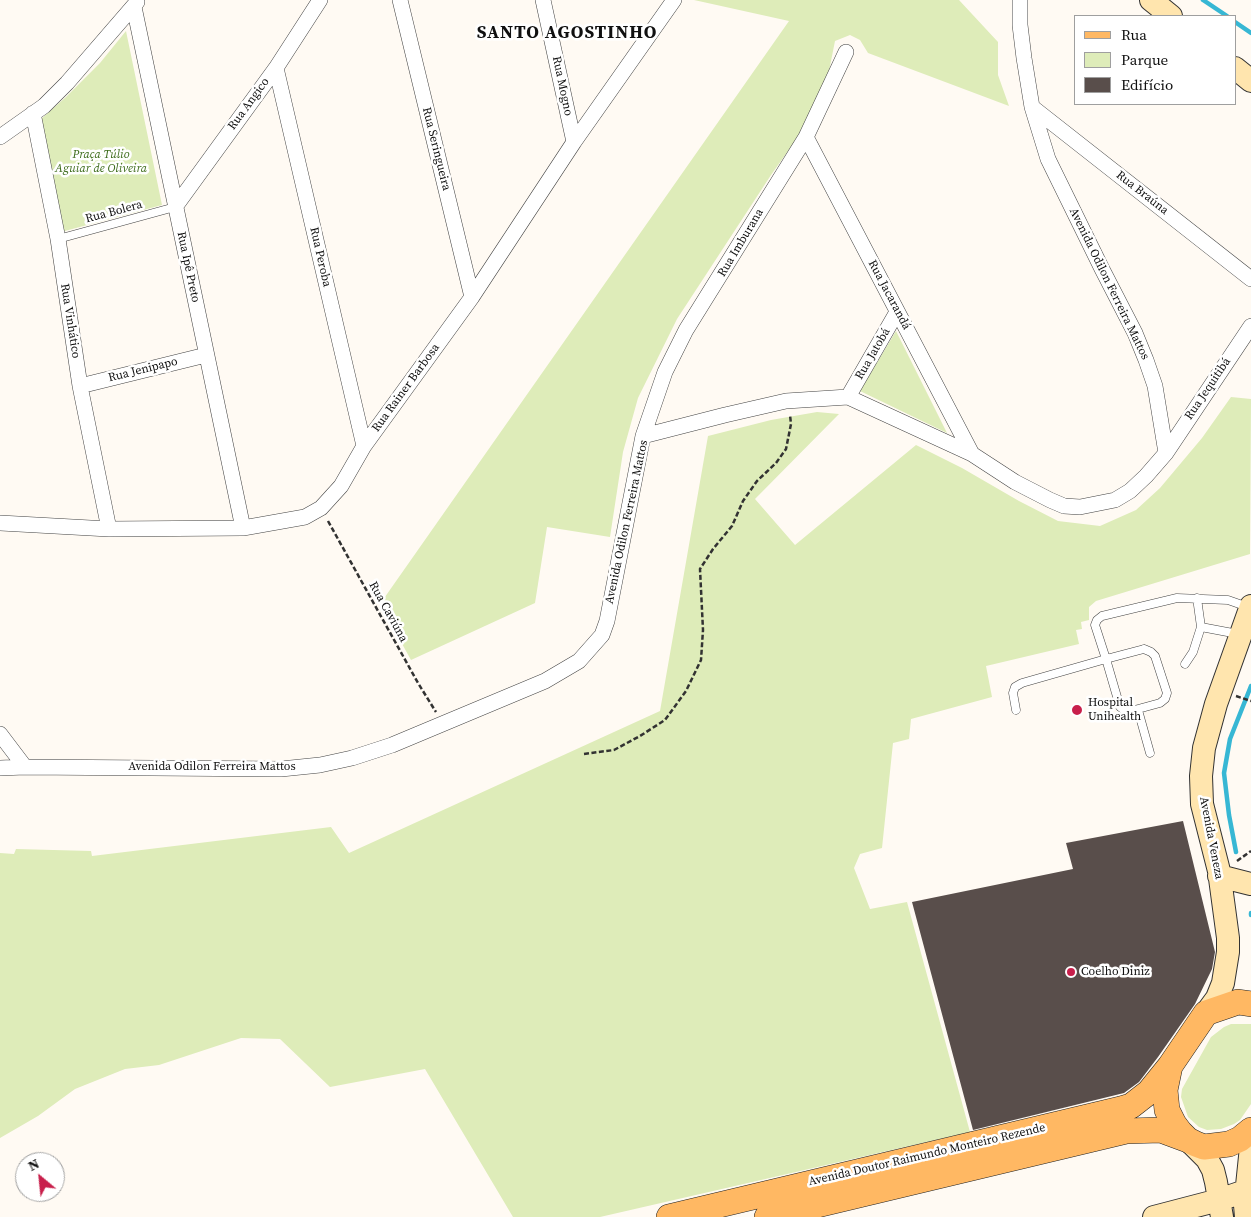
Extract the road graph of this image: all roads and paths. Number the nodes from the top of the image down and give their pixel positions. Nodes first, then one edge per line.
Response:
1 (320, 0) edge
2 (400, 0) edge
3 (543, 0) edge
4 (674, 0) edge
5 (1020, 0) edge
6 (1151, 0) edge
7 (136, 3) edge
8 (1170, 15) edge
9 (846, 52) dead end
10 (276, 68) junction
11 (1236, 69) edge
12 (1251, 81) edge
13 (1032, 107) junction
14 (33, 113) junction
15 (0, 137) edge
16 (806, 137) junction
17 (574, 142) junction
18 (176, 207) junction
19 (58, 239) junction
20 (1251, 280) edge
21 (472, 297) junction
22 (897, 312) junction
23 (1251, 326) edge
24 (206, 355) junction
25 (80, 386) junction
26 (848, 397) junction
27 (791, 424) dead end
28 (643, 436) junction
29 (364, 446) junction
30 (1166, 453) junction
31 (972, 454) junction
32 (321, 508) junction
33 (0, 523) edge
34 (243, 528) junction
35 (109, 529) junction
36 (1197, 598) junction
37 (1251, 606) edge
38 (1200, 627) junction
39 (1240, 635) junction
40 (1106, 658) junction
41 (1185, 664) dead end
42 (1232, 694) dead end
43 (1251, 701) edge
44 (1016, 710) dead end
45 (1138, 710) junction
46 (443, 724) junction
47 (0, 734) edge
48 (1150, 753) dead end
49 (584, 754) dead end
50 (25, 767) junction
51 (0, 768) edge
52 (1251, 851) edge
53 (1226, 870) junction
54 (1251, 884) edge
55 (1251, 1004) edge
56 (1206, 1013) junction
57 (1170, 1066) junction
58 (1251, 1130) edge
59 (1188, 1140) junction
60 (1251, 1148) edge
61 (1249, 1189) edge
62 (1220, 1208) edge
63 (669, 1217) edge
64 (767, 1217) edge
65 (1154, 1217) edge
66 (1246, 1217) edge

1 - 10 street, Rua Angico
2 - 21 street, Rua Seringueira
3 - 17 street, Rua Mogno
4 - 17 street, Rua Rainer Barbosa
5 - 13 street, Avenida Odilon Ferreira Mattos
6 - 8 main road
7 - 14 street
7 - 18 street, Rua Ipê Preto
9 - 16 street, Rua Imburana
10 - 18 street, Rua Angico
10 - 29 street, Rua Peroba
11 - 12 main road
13 - 20 street, Rua Braúna
13 - 30 street, Avenida Odilon Ferreira Mattos
14 - 15 street
14 - 19 street, Rua Vinhático
16 - 22 street, Rua Jacarandá
16 - 28 street, Rua Imburana
17 - 21 street, Rua Rainer Barbosa
18 - 19 lane, Rua Bolera
18 - 24 street, Rua Ipê Preto
19 - 25 street, Rua Vinhático
21 - 29 street, Rua Rainer Barbosa
22 - 26 street, Rua Jatobá
22 - 31 street, Rua Jacarandá
23 - 30 street, Rua Jequitibá
24 - 25 street, Rua Jenipapo
24 - 34 street, Rua Ipê Preto
25 - 35 street, Rua Vinhático
26 - 28 street, Avenida Odilon Ferreira Mattos
26 - 31 street, Avenida Odilon Ferreira Mattos
27 - 49 path
28 - 46 street, Avenida Odilon Ferreira Mattos
29 - 32 street, Rua Rainer Barbosa
30 - 31 street, Avenida Odilon Ferreira Mattos
32 - 34 street, Rua Rainer Barbosa
32 - 46 path, Rua Caviúna
33 - 35 street, Rua Rainer Barbosa
34 - 35 street, Rua Rainer Barbosa
36 - 37 lane
36 - 38 lane
36 - 40 lane
37 - 39 main road, Avenida Veneza
38 - 39 lane
38 - 41 lane
39 - 53 main road, Avenida Veneza
40 - 44 lane
40 - 45 lane
40 - 45 lane
42 - 43 path
45 - 48 lane
46 - 50 street, Avenida Odilon Ferreira Mattos
47 - 50 street
50 - 51 street, Avenida Odilon Ferreira Mattos
52 - 53 path
53 - 54 main road
53 - 56 main road, Avenida Veneza
55 - 56 main road
56 - 57 main road, Avenida Doutor Raimundo Monteiro Rezende
57 - 59 main road
57 - 63 main road, Avenida Doutor Raimundo Monteiro Rezende
58 - 59 main road, Avenida Doutor Raimundo Monteiro Rezende
59 - 62 main road
59 - 64 main road, Avenida Doutor Raimundo Monteiro Rezende
60 - 61 main road
61 - 62 main road
61 - 66 main road
62 - 65 main road

